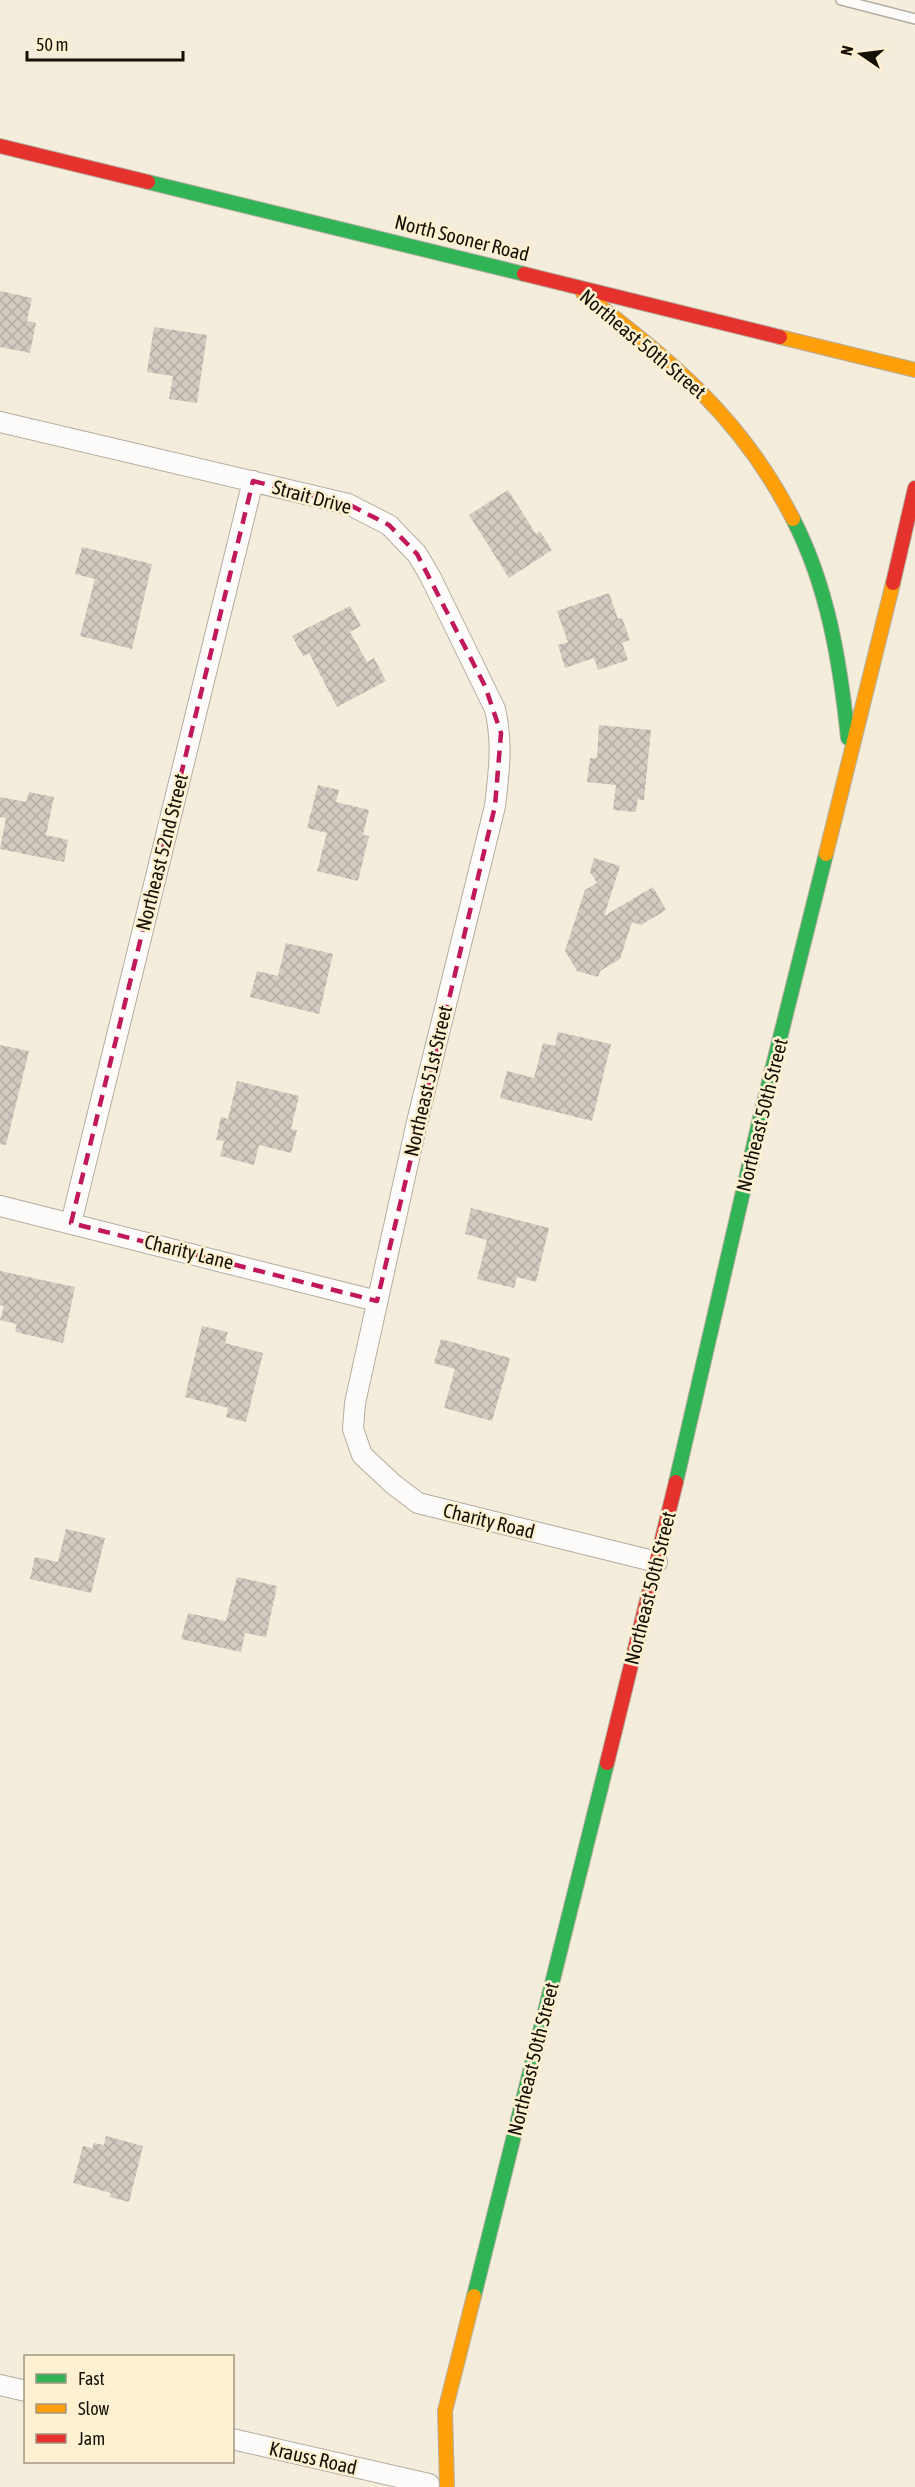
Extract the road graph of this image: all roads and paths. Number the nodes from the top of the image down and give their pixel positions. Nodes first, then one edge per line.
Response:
1 (841, 0) edge
2 (915, 19) edge
3 (0, 146) edge
4 (573, 285) junction
5 (915, 370) edge
6 (0, 422) edge
7 (253, 481) junction
8 (915, 488) edge
9 (501, 733) joint
10 (850, 763) junction
11 (0, 1206) edge
12 (71, 1223) junction
13 (377, 1300) junction
14 (353, 1429) joint
15 (657, 1562) junction
16 (0, 2385) edge
17 (24, 2391) edge
18 (445, 2410) joint
19 (234, 2439) edge
20 (435, 2486) edge

1 - 2 lane
3 - 4 street, North Sooner Road
4 - 5 street, North Sooner Road
4 - 10 street, Northeast 50th Street
6 - 7 street, Strait Drive
7 - 9 street, Strait Drive
7 - 12 street, Northeast 52nd Street
8 - 10 street, Northeast 50th Street
9 - 13 street, Northeast 51st Street
10 - 15 street, Northeast 50th Street
11 - 12 street, Charity Lane
12 - 13 street, Charity Lane
13 - 14 street, Northeast 51st Street
14 - 15 street, Charity Road
15 - 18 street, Northeast 50th Street
16 - 17 street
18 - 20 street, Northeast 50th Street
19 - 20 street, Krauss Road

